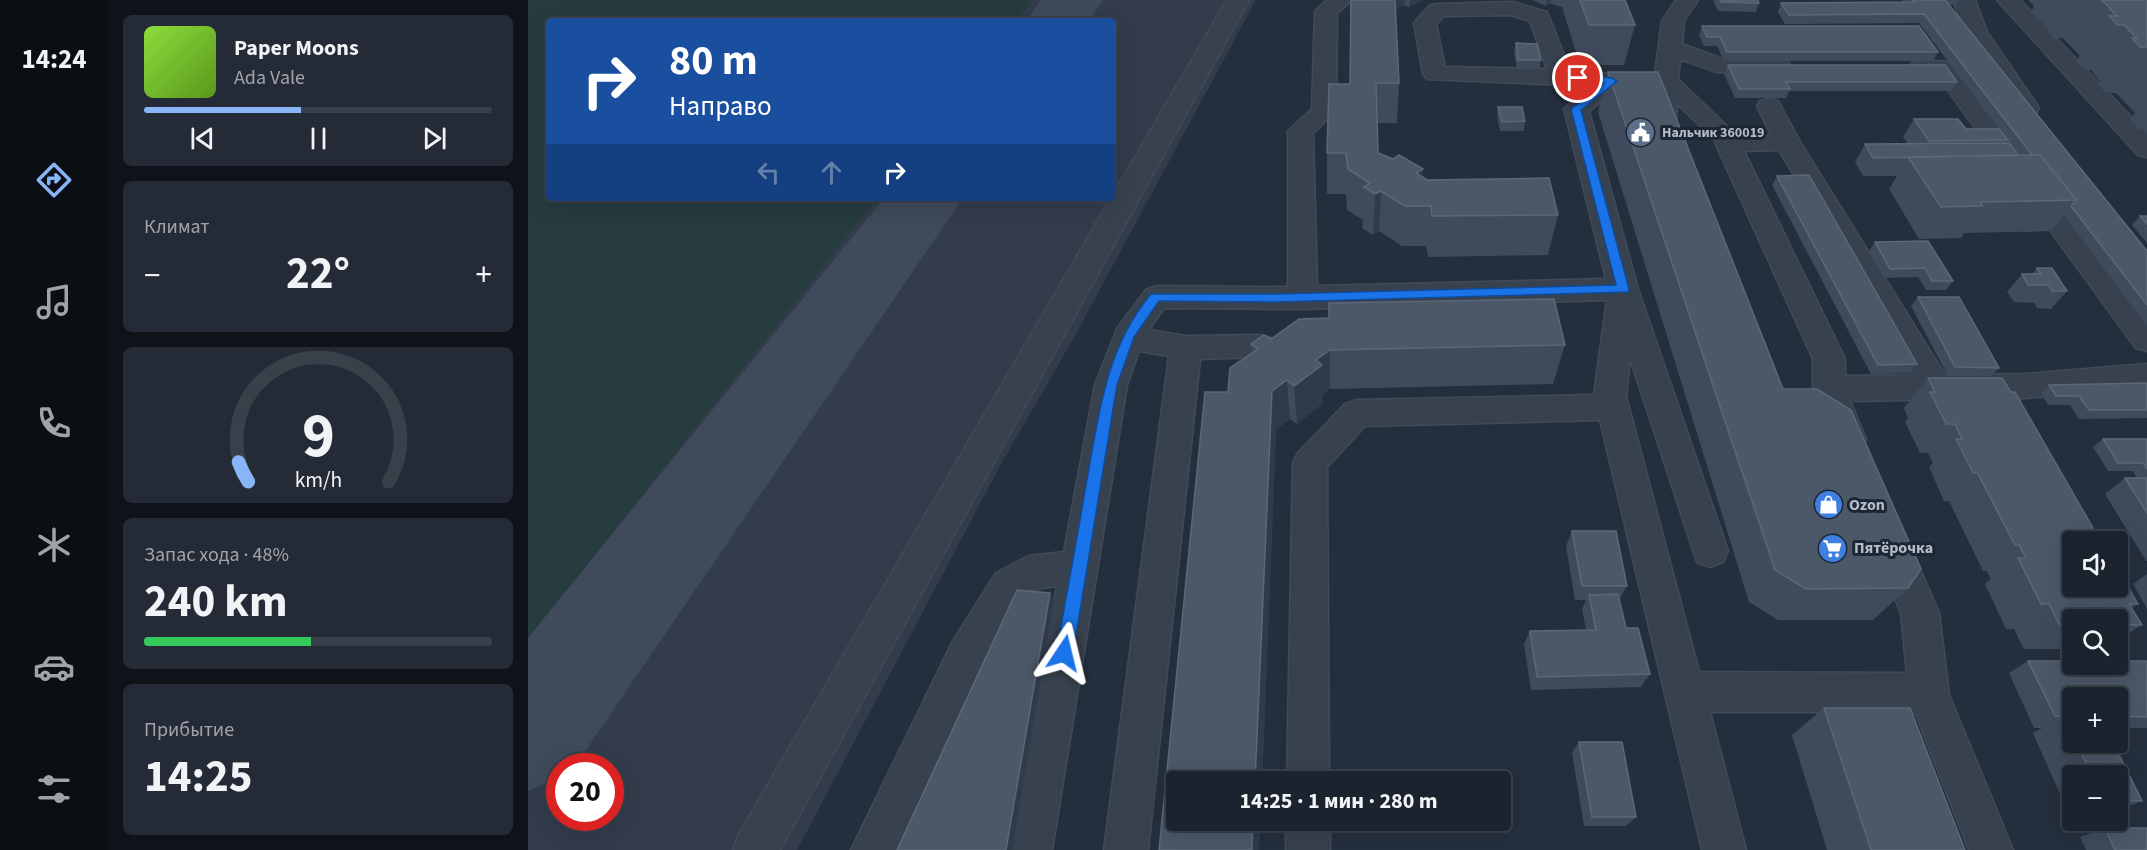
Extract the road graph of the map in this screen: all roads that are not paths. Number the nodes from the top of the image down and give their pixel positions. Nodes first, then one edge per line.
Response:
1 (1238, 0) edge
2 (1341, 0) edge
3 (1964, 0) edge
4 (2008, 0) edge
5 (1681, 23) edge
6 (1800, 66) edge
7 (1896, 67) edge
8 (1561, 76) junction
9 (1612, 81) junction
10 (1665, 81) junction
11 (1769, 106) dead end
12 (2044, 130) edge
13 (1787, 142) junction
14 (1728, 144) junction
15 (2147, 149) edge
16 (1677, 154) edge
17 (1762, 179) junction
18 (1810, 179) junction
19 (1623, 289) junction
20 (1303, 297) junction
21 (1128, 337) junction
22 (2147, 340) edge
23 (1260, 346) edge
24 (1186, 348) junction
25 (2147, 376) edge
26 (1936, 387) junction
27 (1823, 400) junction
28 (1613, 407) junction
29 (1858, 462) edge
30 (1880, 516) edge
31 (1710, 551) dead end
32 (1080, 566) junction
33 (1685, 692) junction
34 (1929, 695) junction
35 (1308, 771) edge
36 (1308, 831) edge
37 (755, 850) edge
38 (873, 850) edge
39 (1030, 850) edge
40 (1126, 850) edge
41 (1308, 850) edge
42 (1724, 850) edge
43 (1991, 850) edge

1 - 37 lane
2 - 20 lane
3 - 12 lane
4 - 15 lane
5 - 6 lane
5 - 10 lane
7 - 22 lane
8 - 8 lane
8 - 9 lane
9 - 10 lane
9 - 19 lane
10 - 14 lane
10 - 16 lane
11 - 13 lane
13 - 14 lane
13 - 18 lane
14 - 17 lane
17 - 18 lane
17 - 27 lane
18 - 26 lane
19 - 20 lane
19 - 28 lane
19 - 31 lane
20 - 21 lane
21 - 24 lane
21 - 32 lane
23 - 24 lane
24 - 40 lane
25 - 26 lane
26 - 27 lane
27 - 29 lane
28 - 33 lane
28 - 35 lane
30 - 34 lane
32 - 38 lane
32 - 39 lane
33 - 34 lane
33 - 42 lane
34 - 43 lane
36 - 41 lane

